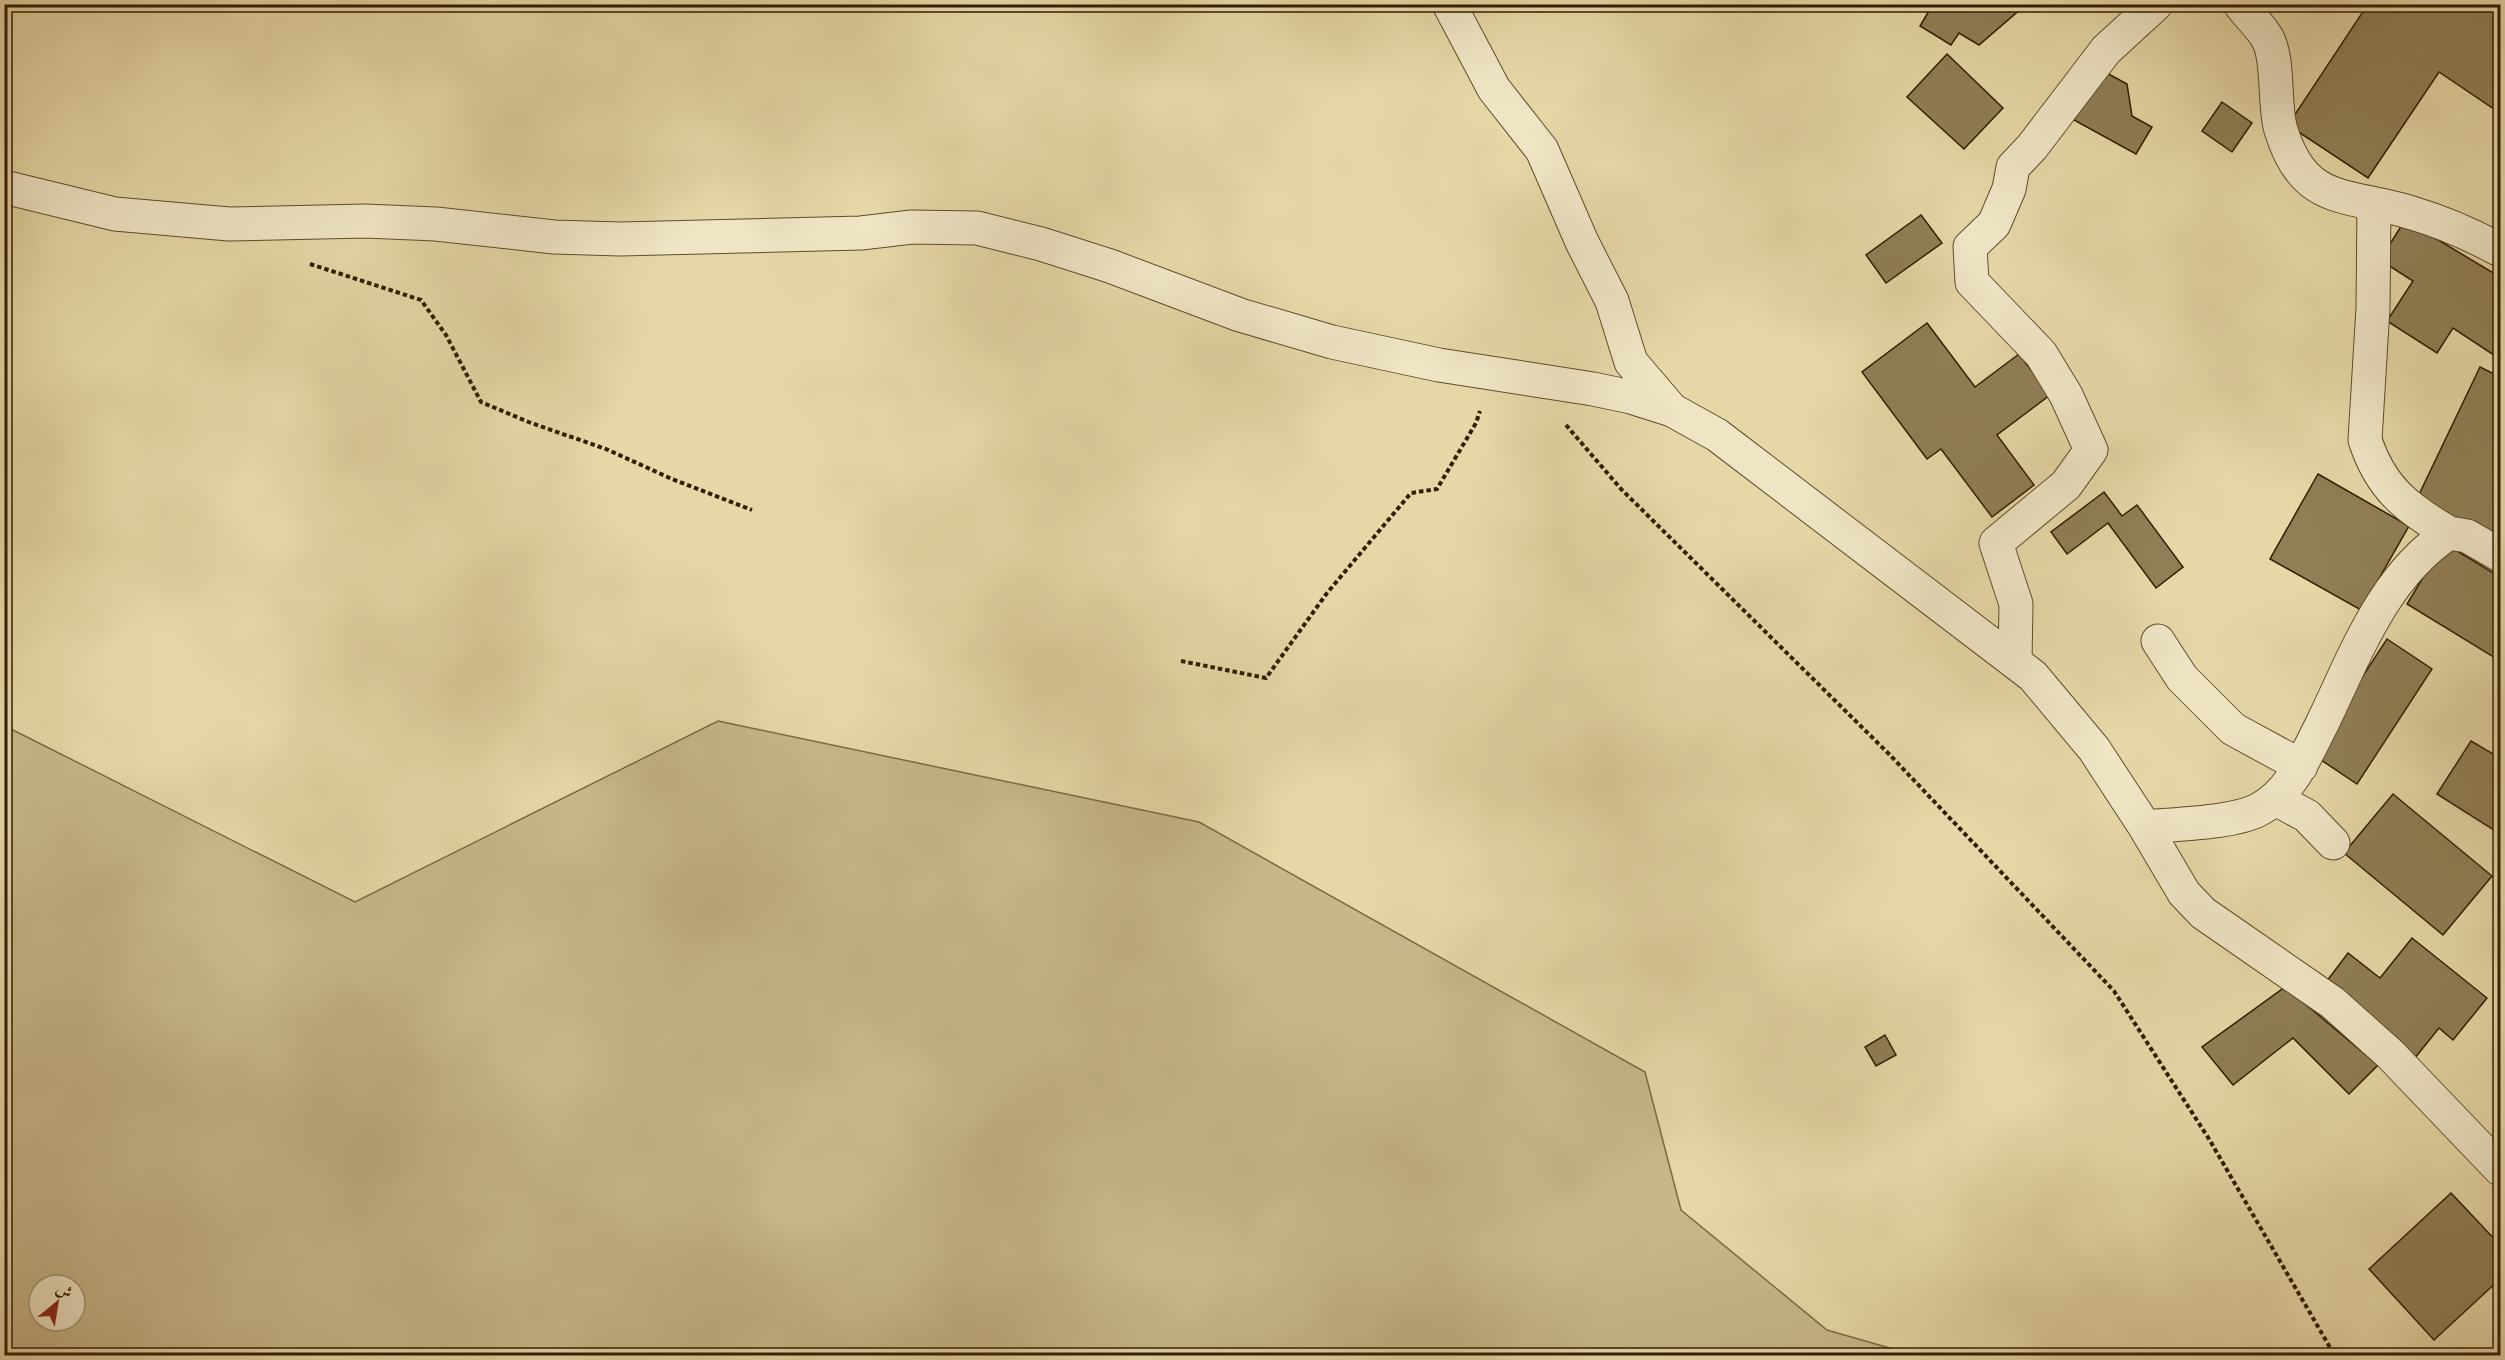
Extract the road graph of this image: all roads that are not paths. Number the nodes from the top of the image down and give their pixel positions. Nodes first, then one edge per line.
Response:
1 (1449, 4) edge
2 (2156, 4) edge
3 (2240, 4) edge
4 (4, 187) edge
5 (2374, 205) junction
6 (2500, 250) edge
7 (1672, 410) junction
8 (2449, 533) junction
9 (2500, 555) edge
10 (2158, 641) dead end
11 (2015, 662) junction
12 (2301, 766) junction
13 (2276, 799) junction
14 (2145, 827) junction
15 (2333, 843) dead end
16 (2500, 1169) edge

1 - 7 street
2 - 11 street
3 - 5 street
4 - 7 street
5 - 6 street
5 - 8 street
7 - 11 street
8 - 9 street
8 - 12 street
10 - 12 street
11 - 14 street
12 - 13 street
13 - 14 street
13 - 15 street
14 - 16 street

